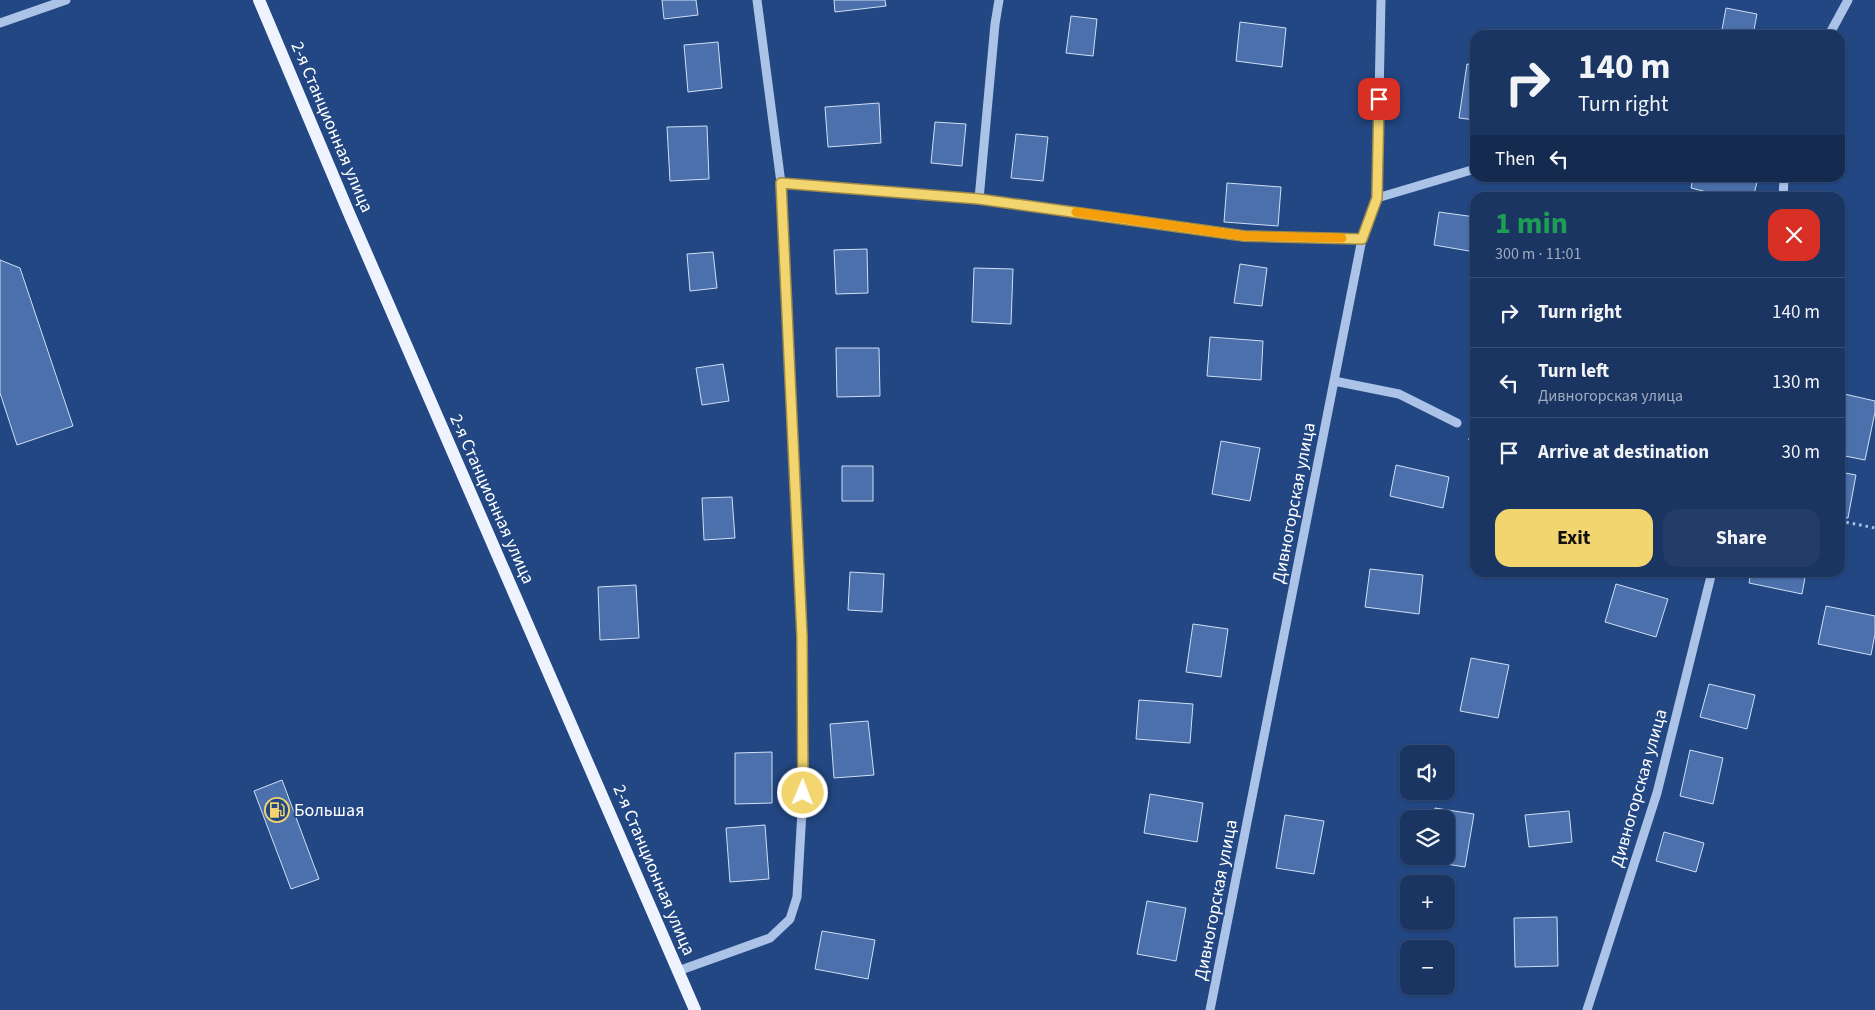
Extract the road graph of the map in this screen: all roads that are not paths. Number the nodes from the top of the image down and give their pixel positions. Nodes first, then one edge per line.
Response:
1 (66, 0) edge
2 (259, 0) edge
3 (757, 0) edge
4 (999, 0) edge
5 (1381, 0) edge
6 (1848, 0) edge
7 (0, 23) edge
8 (1832, 30) edge
9 (1470, 170) edge
10 (781, 183) junction
11 (1377, 198) junction
12 (979, 199) junction
13 (1362, 239) junction
14 (1334, 381) junction
15 (1457, 423) dead end
16 (1711, 577) edge
17 (678, 971) junction
18 (695, 1010) edge
19 (1210, 1010) edge
20 (1587, 1010) edge

1 - 7 street
2 - 17 main road, 2-я Станционная улица
3 - 10 street
4 - 12 street
5 - 11 street, Дивногорская улица
6 - 8 street
9 - 11 street
10 - 12 street
10 - 17 street
11 - 13 street, Дивногорская улица
12 - 13 street
13 - 14 street, Дивногорская улица
14 - 15 street
14 - 19 street, Дивногорская улица
16 - 20 street, Дивногорская улица
17 - 18 main road, 2-я Станционная улица

